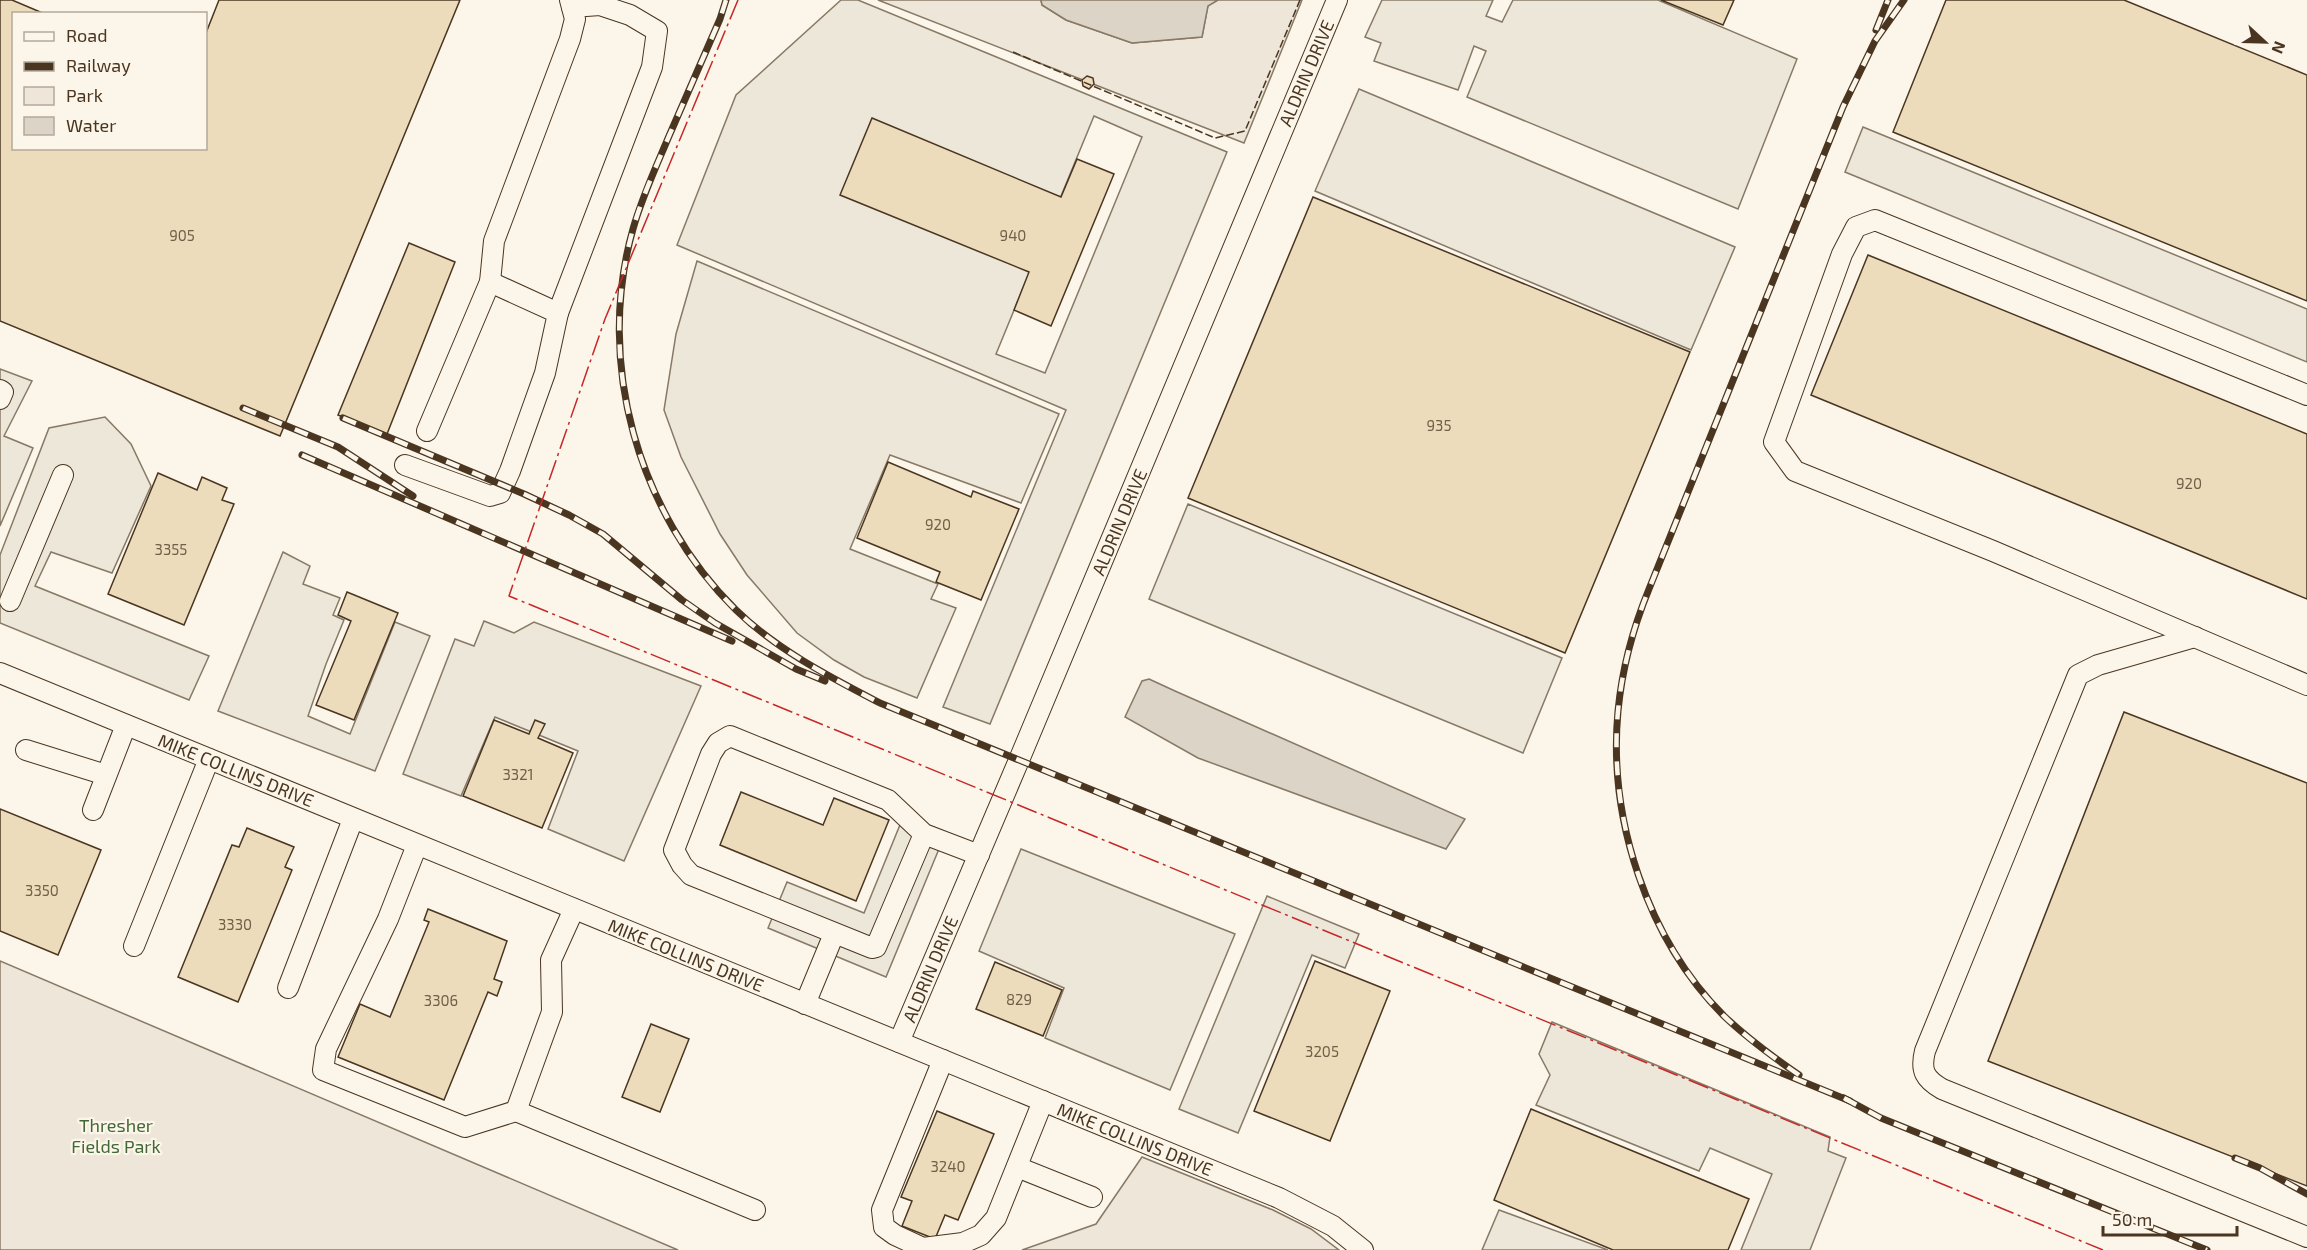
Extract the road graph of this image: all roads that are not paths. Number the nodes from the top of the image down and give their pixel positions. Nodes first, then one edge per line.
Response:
1 (1336, 0) edge
2 (571, 4) edge
3 (490, 282) junction
4 (558, 313) junction
5 (0, 390) edge
6 (2307, 395) edge
7 (0, 399) edge
8 (427, 431) dead end
9 (405, 465) dead end
10 (63, 475) dead end
11 (10, 601) dead end
12 (2195, 637) junction
13 (0, 673) edge
14 (2307, 685) edge
15 (126, 725) junction
16 (26, 750) dead end
17 (209, 759) junction
18 (106, 775) junction
19 (93, 810) dead end
20 (353, 819) junction
21 (924, 834) junction
22 (417, 844) junction
23 (978, 855) junction
24 (574, 909) junction
25 (834, 934) junction
26 (134, 946) dead end
27 (288, 988) dead end
28 (805, 1004) junction
29 (899, 1042) junction
30 (943, 1060) junction
31 (1043, 1101) junction
32 (516, 1111) junction
33 (1017, 1167) junction
34 (1092, 1197) dead end
35 (755, 1210) dead end
36 (2307, 1237) edge
37 (1364, 1250) edge

1 - 23 street, ALDRIN DRIVE
2 - 3 street
2 - 4 street
3 - 4 street
3 - 8 street
4 - 9 street
5 - 7 street
6 - 12 street
10 - 11 street
12 - 14 street
12 - 36 street
13 - 15 street, MIKE COLLINS DRIVE
15 - 17 street, MIKE COLLINS DRIVE
15 - 18 street
16 - 18 street
17 - 20 street, MIKE COLLINS DRIVE
17 - 26 street
18 - 19 street
20 - 22 street, MIKE COLLINS DRIVE
20 - 27 street
21 - 23 street
21 - 25 street
21 - 25 street
22 - 24 street, MIKE COLLINS DRIVE
22 - 32 street
23 - 29 street, ALDRIN DRIVE
24 - 28 street, MIKE COLLINS DRIVE
24 - 32 street
25 - 28 street
28 - 29 street, MIKE COLLINS DRIVE
29 - 30 street, MIKE COLLINS DRIVE
30 - 31 street, MIKE COLLINS DRIVE
30 - 33 street
31 - 33 street
31 - 37 street, MIKE COLLINS DRIVE
32 - 35 street
33 - 34 street

